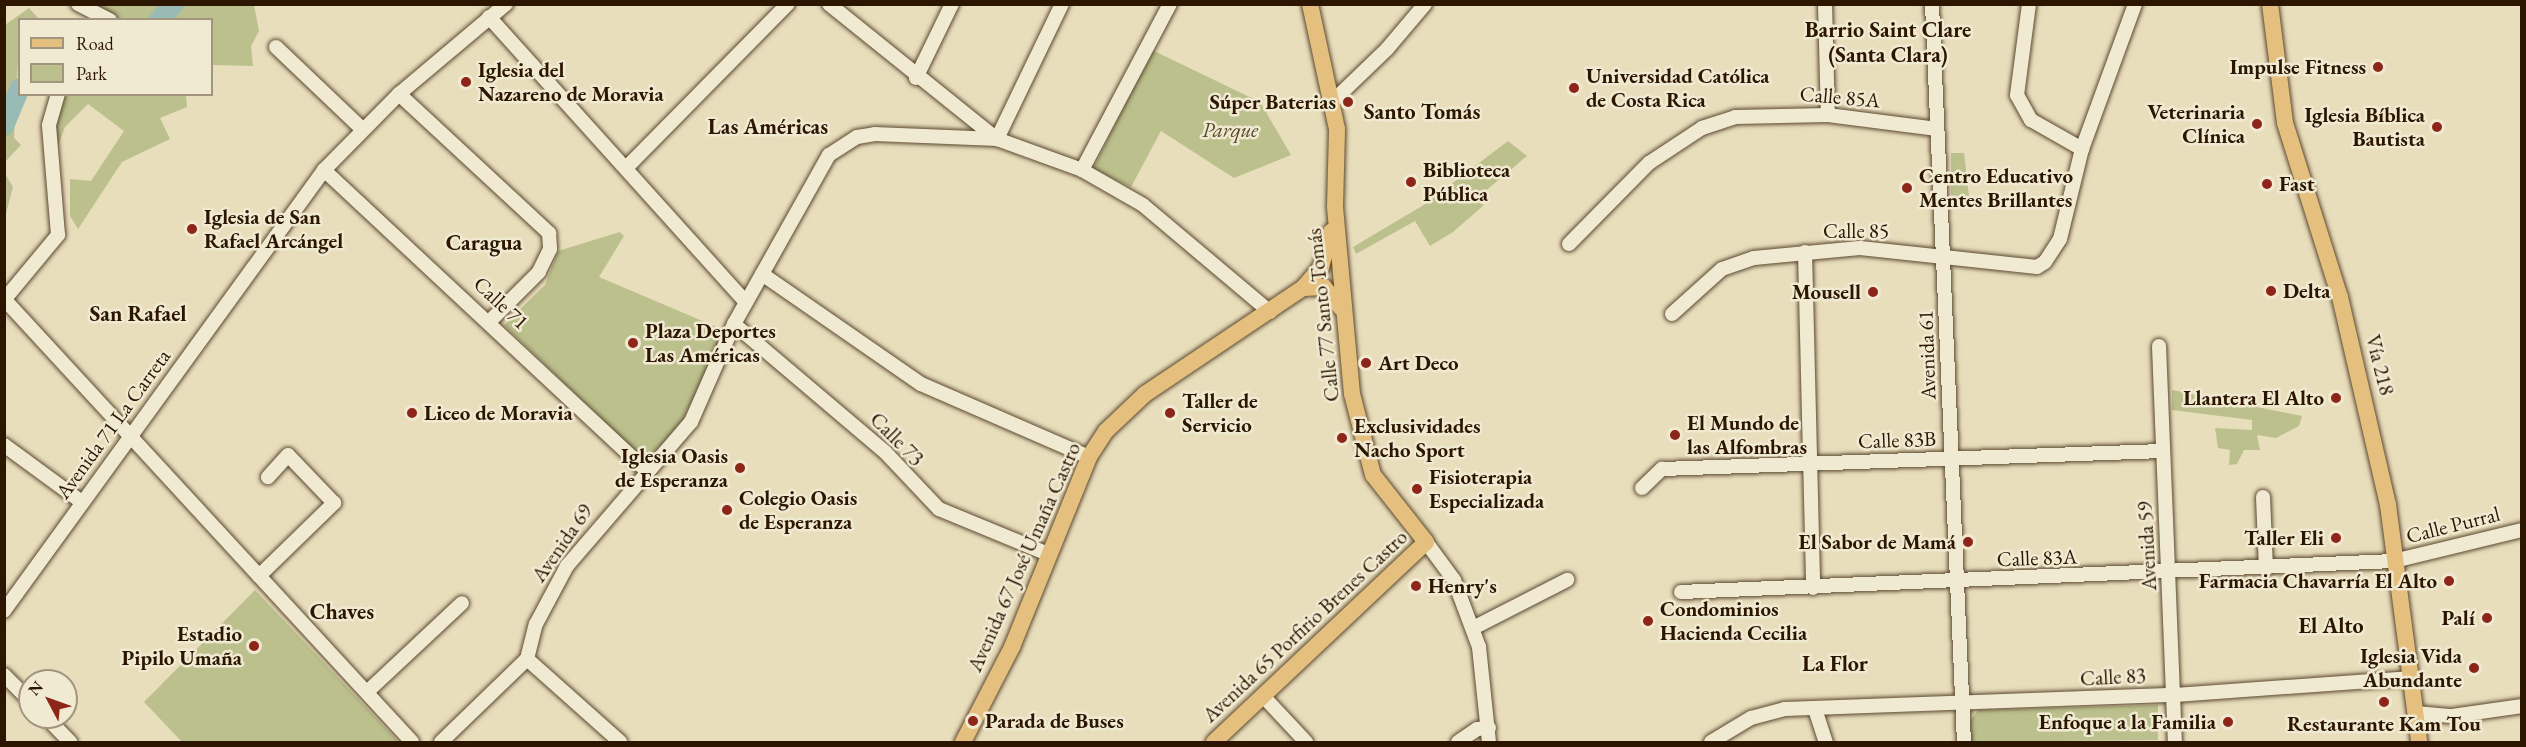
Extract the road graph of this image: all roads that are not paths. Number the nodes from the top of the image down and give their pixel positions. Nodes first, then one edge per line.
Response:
1 (78, 4) edge
2 (506, 4) edge
3 (788, 4) edge
4 (829, 4) edge
5 (952, 4) edge
6 (1062, 4) edge
7 (1170, 4) edge
8 (1310, 4) edge
9 (1425, 4) edge
10 (1825, 4) edge
11 (1932, 4) edge
12 (2029, 4) edge
13 (2135, 4) edge
14 (2270, 4) edge
15 (489, 17) junction
16 (106, 18) edge
17 (276, 47) dead end
18 (916, 78) junction
19 (399, 94) junction
20 (57, 96) edge
21 (1332, 101) junction
22 (1828, 115) junction
23 (362, 129) junction
24 (1937, 129) junction
25 (997, 139) junction
26 (2082, 149) junction
27 (628, 166) junction
28 (324, 170) junction
29 (1082, 170) junction
30 (1335, 207) junction
31 (1569, 244) dead end
32 (1805, 252) junction
33 (1946, 257) junction
34 (762, 274) junction
35 (1304, 288) junction
36 (746, 302) junction
37 (6, 307) edge
38 (1270, 312) junction
39 (1342, 312) junction
40 (1672, 314) dead end
41 (490, 321) junction
42 (734, 324) junction
43 (2159, 346) dead end
44 (128, 439) junction
45 (4, 445) edge
46 (2163, 451) junction
47 (1089, 457) junction
48 (1952, 459) junction
49 (1809, 464) junction
50 (646, 470) junction
51 (268, 477) dead end
52 (1642, 488) dead end
53 (2263, 497) dead end
54 (82, 502) junction
55 (2522, 530) edge
56 (1426, 542) junction
57 (1048, 554) junction
58 (2394, 561) junction
59 (2266, 569) junction
60 (2170, 575) junction
61 (259, 576) junction
62 (1567, 580) dead end
63 (1957, 581) junction
64 (1813, 588) junction
65 (1681, 592) dead end
66 (462, 603) dead end
67 (5, 608) edge
68 (1473, 628) junction
69 (527, 659) junction
70 (4, 675) edge
71 (2412, 678) junction
72 (18, 689) edge
73 (367, 692) junction
74 (2175, 695) junction
75 (1263, 696) junction
76 (1961, 705) junction
77 (2522, 706) edge
78 (1815, 709) junction
79 (2416, 713) junction
80 (1489, 728) junction
81 (58, 729) edge
82 (70, 742) edge
83 (412, 742) edge
84 (441, 742) edge
85 (620, 742) edge
86 (963, 742) edge
87 (1214, 742) edge
88 (1306, 742) edge
89 (1458, 742) edge
90 (1489, 742) edge
91 (1711, 742) edge
92 (1826, 742) edge
93 (1964, 742) edge
94 (2175, 742) edge
95 (2419, 742) edge

1 - 16 street
2 - 15 street, Avenida 71 La Carreta
3 - 27 street
4 - 18 street
5 - 18 street
6 - 25 street
7 - 29 street
8 - 21 main road
9 - 21 street
10 - 22 street
11 - 24 street, Avenida 61
12 - 26 street
13 - 26 street
14 - 58 main road, Vía 218
15 - 19 street, Avenida 71 La Carreta
15 - 27 street
17 - 23 street
18 - 25 street
19 - 23 street, Avenida 71 La Carreta
19 - 41 street
20 - 37 street
21 - 30 main road
22 - 24 street, Calle 85A
22 - 31 street, Calle 85A
23 - 28 street, Avenida 71 La Carreta
24 - 33 street, Avenida 61
25 - 29 street
25 - 34 street, Avenida 69
26 - 33 street, Calle 85
27 - 36 street
28 - 41 street, Calle 71
28 - 44 street, Avenida 71 La Carreta
29 - 38 street
30 - 35 main road, Avenida 67 José Umaña Castro
30 - 39 main road, Calle 77 Santo Tomás
32 - 33 street, Calle 85
32 - 40 street, Calle 85
32 - 49 street
33 - 48 street, Avenida 61
34 - 36 street, Avenida 69
34 - 47 street
35 - 38 main road, Avenida 67 José Umaña Castro
35 - 39 main road
36 - 42 street, Avenida 69
37 - 44 street
38 - 47 main road, Avenida 67 José Umaña Castro
39 - 56 main road, Calle 77 Santo Tomás
41 - 50 street, Calle 71
42 - 50 street, Avenida 69
42 - 57 street, Calle 73
43 - 46 street, Avenida 59
44 - 54 street, Avenida 71 La Carreta
44 - 61 street
45 - 54 street
46 - 48 street, Calle 83B
46 - 60 street, Avenida 59
47 - 57 main road, Avenida 67 José Umaña Castro
48 - 49 street, Calle 83B
48 - 63 street, Avenida 61
49 - 52 street, Calle 83B
49 - 64 street
50 - 69 street, Avenida 69
51 - 61 street
53 - 59 street
54 - 67 street, Avenida 71 La Carreta
55 - 58 street, Calle Purral
56 - 68 street
56 - 75 main road, Avenida 65 Porfirio Brenes Castro
57 - 86 main road, Avenida 67 José Umaña Castro
58 - 59 street, Calle 83A
58 - 71 main road, Vía 218
59 - 60 street, Calle 83A
60 - 63 street, Calle 83A
60 - 74 street, Avenida 59
61 - 73 street
62 - 68 street
63 - 64 street, Calle 83A
63 - 76 street, Avenida 61
64 - 65 street, Calle 83A
66 - 73 street
68 - 80 street
69 - 84 street
69 - 85 street
70 - 72 street
71 - 74 street, Calle 83
71 - 79 main road, Vía 218
73 - 83 street
74 - 76 street, Calle 83
74 - 94 street, Avenida 59
75 - 87 main road, Avenida 65 Porfirio Brenes Castro
75 - 88 street
76 - 78 street, Calle 83
76 - 93 street, Avenida 61
77 - 79 street
78 - 91 street
78 - 92 street
79 - 95 main road, Vía 218
80 - 89 street
80 - 90 street
81 - 82 street

